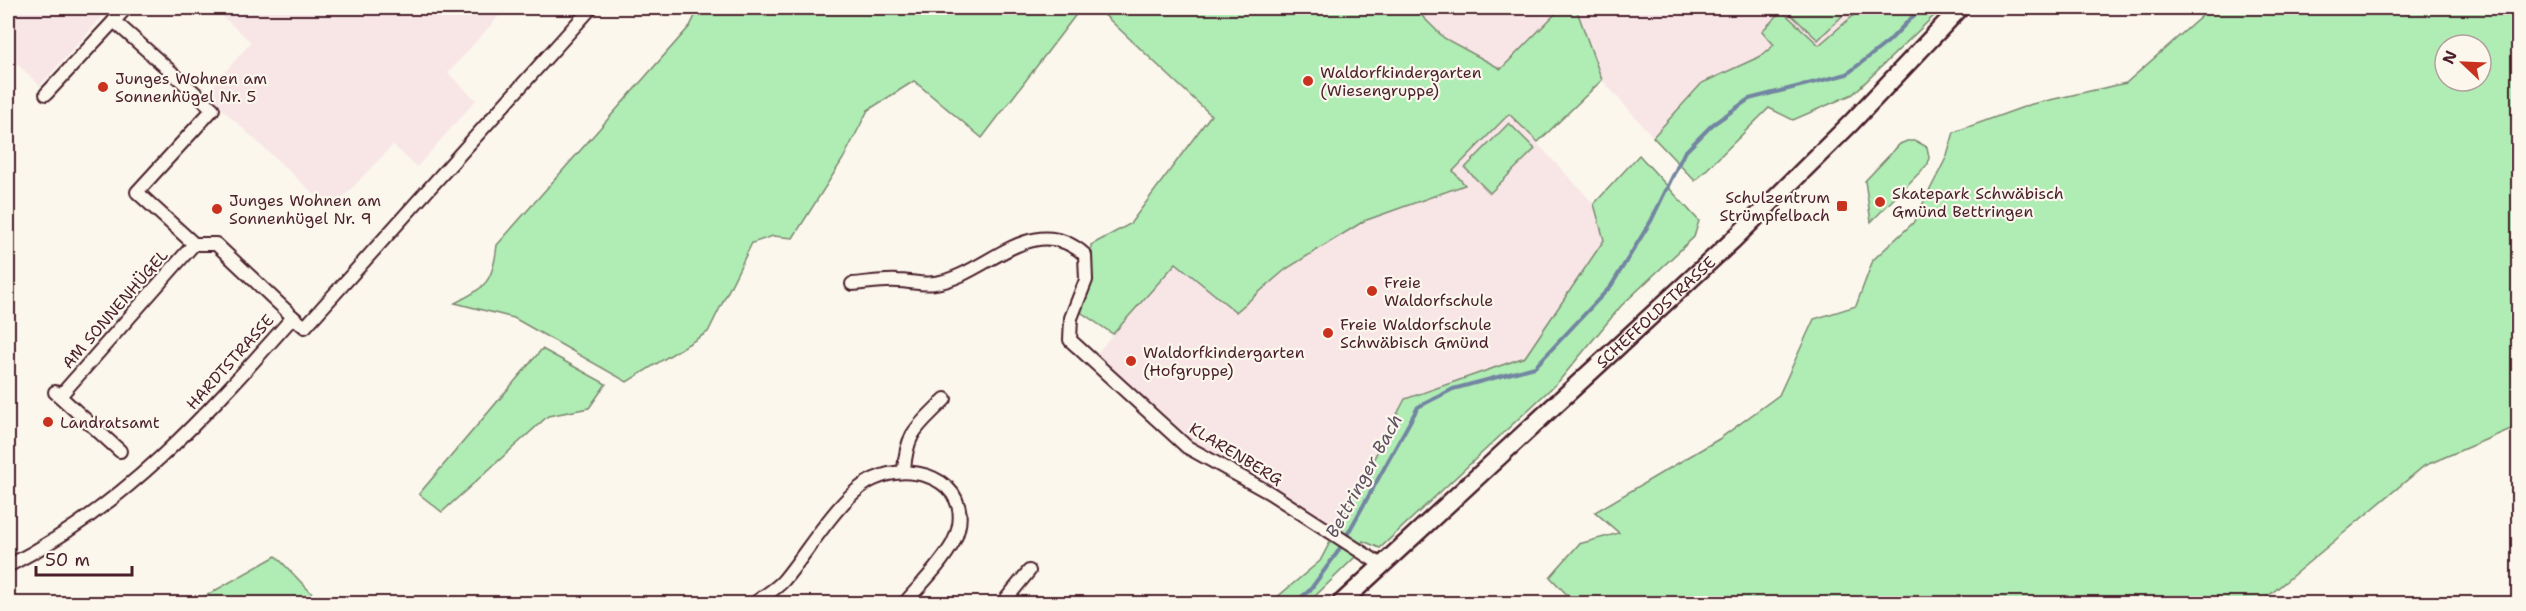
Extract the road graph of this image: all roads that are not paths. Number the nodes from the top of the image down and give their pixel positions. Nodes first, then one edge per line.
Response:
1 (126, 8) edge
2 (591, 8) edge
3 (1960, 8) edge
4 (114, 21) junction
5 (46, 94) dead end
6 (194, 244) junction
7 (852, 284) dead end
8 (293, 317) junction
9 (945, 399) dead end
10 (120, 452) dead end
11 (904, 471) junction
12 (1373, 560) junction
13 (8, 566) edge
14 (1029, 571) dead end
15 (754, 603) edge
16 (904, 603) edge
17 (1002, 603) edge
18 (1340, 603) edge

1 - 4 street
2 - 8 street, HARDTSTRASSE
3 - 12 main road, SCHEFFOLDSTRASSE
4 - 5 street
4 - 6 street
6 - 8 street
6 - 10 street, AM SONNENHÜGEL
7 - 12 street, KLARENBERG
8 - 13 street, HARDTSTRASSE
9 - 11 street
11 - 15 street
11 - 16 street
12 - 18 main road, SCHEFFOLDSTRASSE
14 - 17 street

